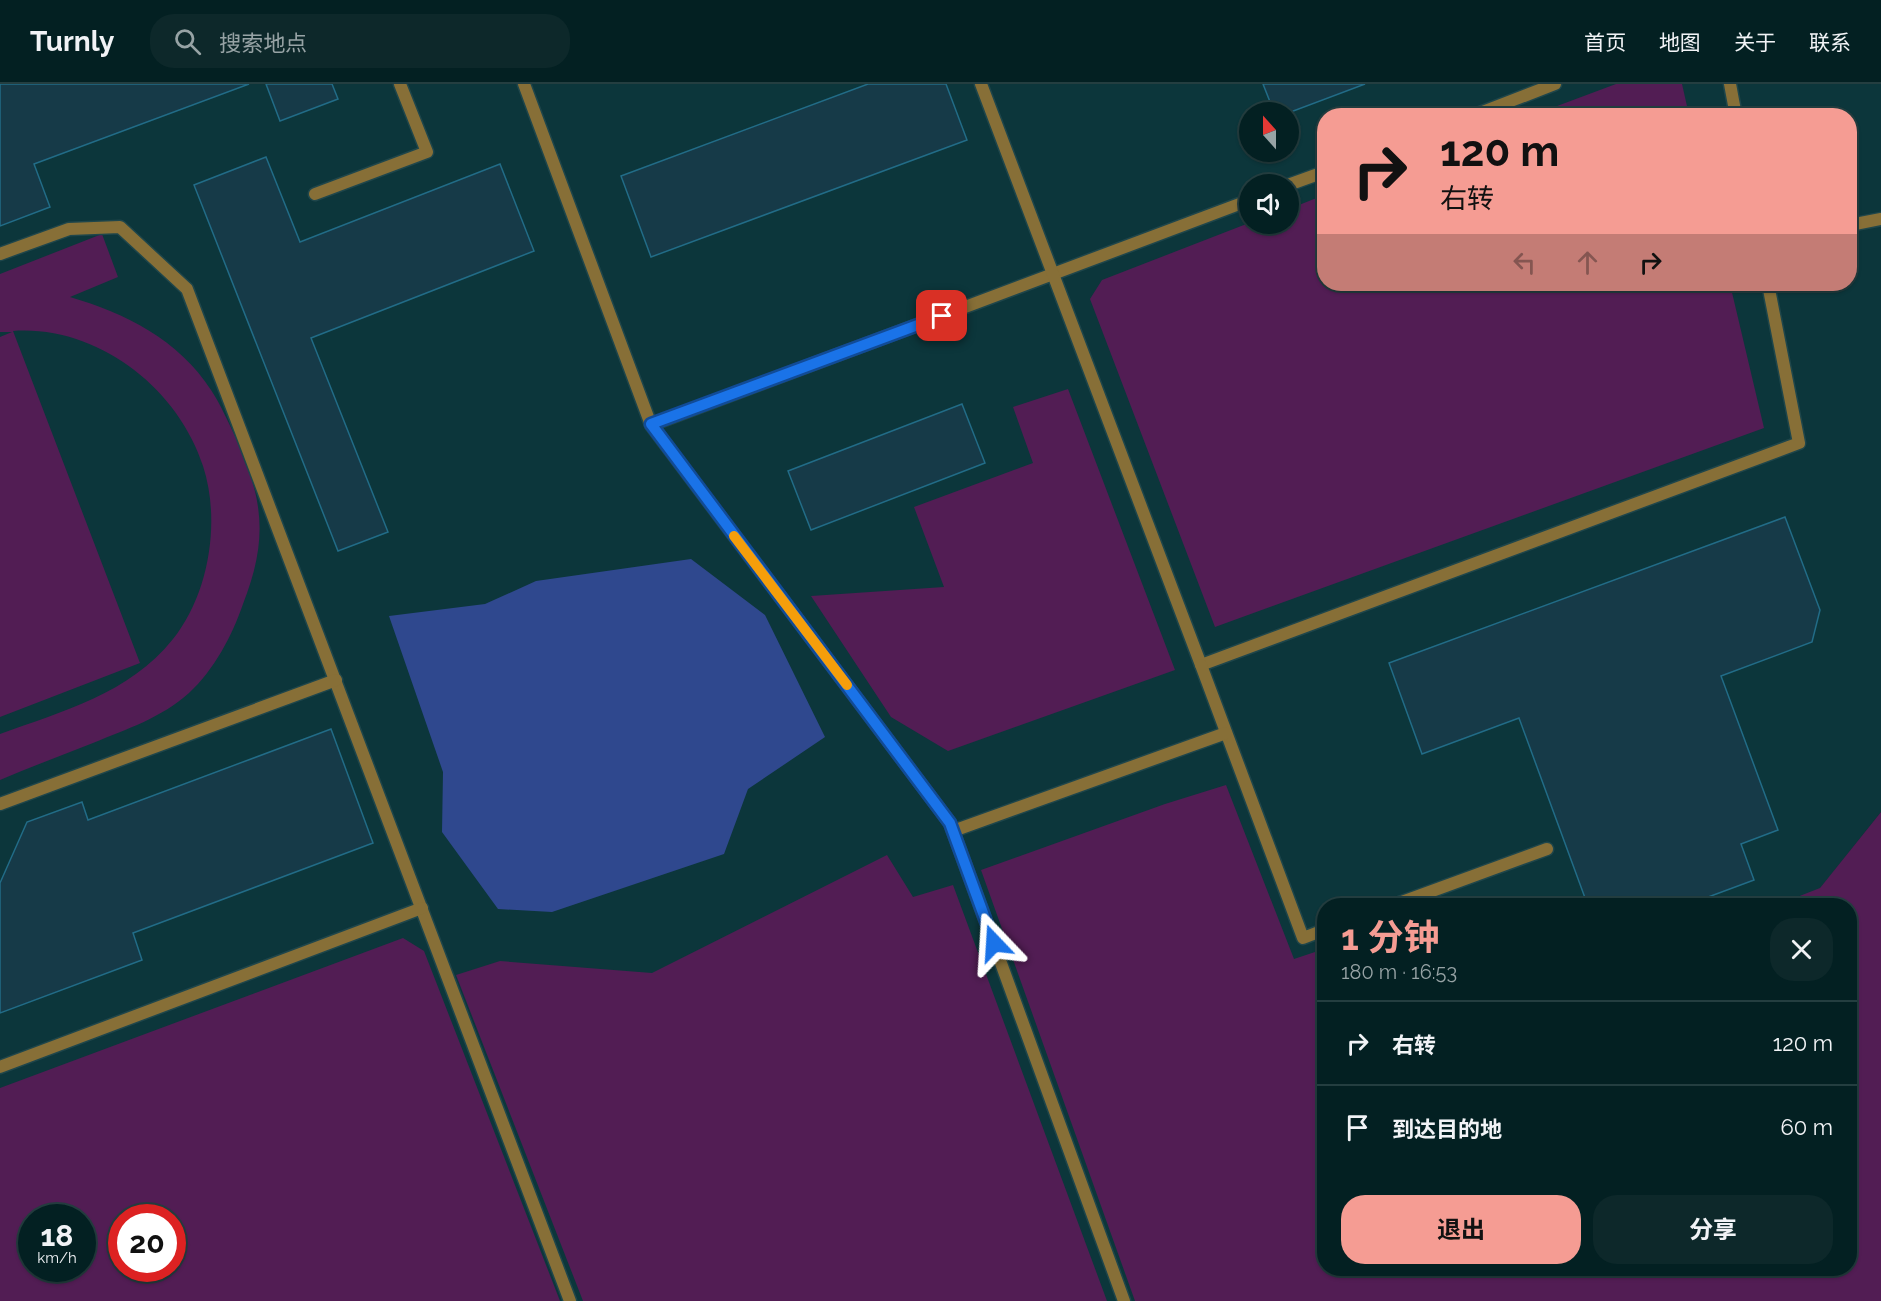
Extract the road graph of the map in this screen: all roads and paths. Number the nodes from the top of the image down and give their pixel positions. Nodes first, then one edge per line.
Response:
1 (400, 84) edge
2 (524, 84) edge
3 (981, 84) edge
4 (1556, 84) edge
5 (1730, 84) edge
6 (1493, 108) edge
7 (1734, 108) edge
8 (1317, 175) edge
9 (1299, 181) edge
10 (315, 194) dead end
11 (1239, 204) edge
12 (1881, 219) edge
13 (1857, 224) edge
14 (0, 254) edge
15 (1053, 274) junction
16 (1769, 291) edge
17 (651, 424) junction
18 (1201, 665) junction
19 (336, 680) junction
20 (1227, 733) junction
21 (0, 804) edge
22 (953, 831) junction
23 (1547, 849) dead end
24 (1412, 898) edge
25 (422, 908) junction
26 (1317, 933) edge
27 (0, 1067) edge
28 (570, 1301) edge
29 (1124, 1301) edge

1 - 10 lane
2 - 17 lane
3 - 15 lane
4 - 6 lane
5 - 7 lane
8 - 9 lane
11 - 15 lane
12 - 13 lane
14 - 19 lane
15 - 17 lane
15 - 18 lane
16 - 18 lane
17 - 22 lane
18 - 20 lane
19 - 21 lane
19 - 25 lane
20 - 22 lane
20 - 26 lane
22 - 29 lane
23 - 24 lane
25 - 27 lane
25 - 28 lane

